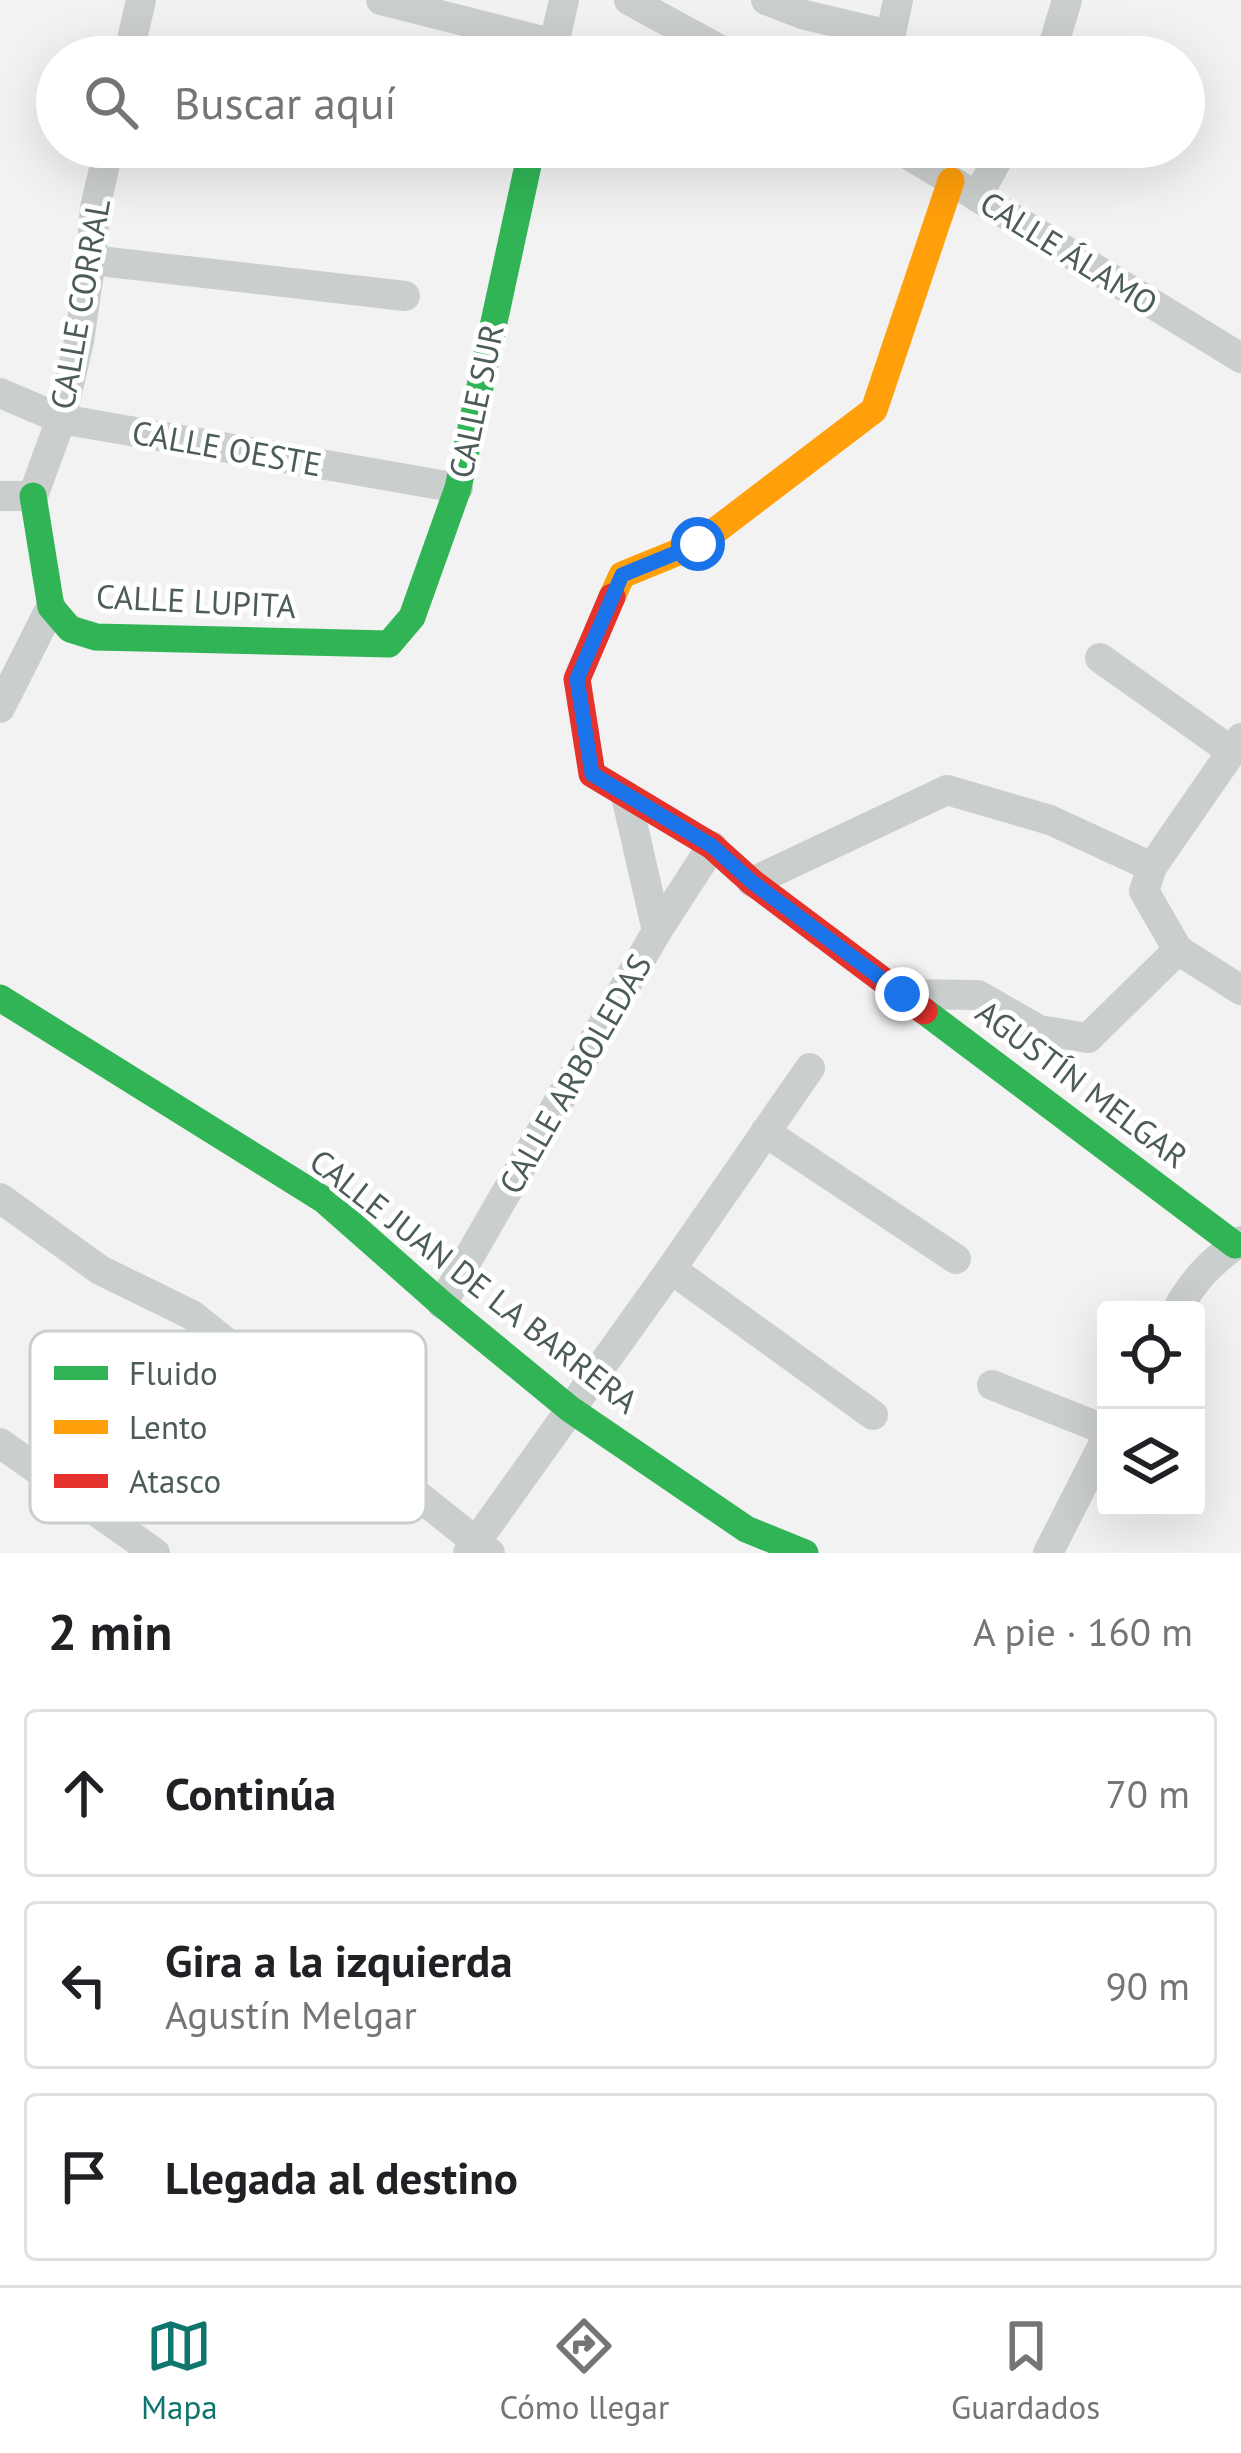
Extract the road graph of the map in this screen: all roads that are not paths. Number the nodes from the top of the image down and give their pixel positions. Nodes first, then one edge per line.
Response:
1 (141, 0) edge
2 (381, 0) edge
3 (564, 0) edge
4 (628, 0) edge
5 (766, 0) edge
6 (898, 0) edge
7 (1067, 0) edge
8 (133, 36) edge
9 (502, 36) edge
10 (556, 36) edge
11 (695, 36) edge
12 (861, 36) edge
13 (890, 36) edge
14 (1056, 36) edge
15 (104, 168) edge
16 (527, 168) edge
17 (930, 168) edge
18 (984, 168) edge
19 (964, 189) junction
20 (91, 260) junction
21 (405, 296) dead end
22 (1241, 358) edge
23 (0, 393) edge
24 (61, 419) junction
25 (458, 488) junction
26 (0, 496) edge
27 (32, 496) junction
28 (51, 607) junction
29 (389, 644) joint
30 (1100, 658) dead end
31 (0, 708) edge
32 (1236, 744) edge
33 (626, 796) junction
34 (712, 846) junction
35 (1148, 879) junction
36 (752, 882) junction
37 (657, 931) junction
38 (1178, 950) junction
39 (1241, 990) edge
40 (902, 994) junction
41 (0, 998) edge
42 (1013, 1015) junction
43 (978, 1051) junction
44 (810, 1069) dead end
45 (765, 1132) junction
46 (0, 1198) edge
47 (1238, 1243) edge
48 (956, 1259) dead end
49 (671, 1269) junction
50 (1182, 1301) edge
51 (442, 1304) junction
52 (211, 1331) edge
53 (992, 1385) dead end
54 (570, 1409) junction
55 (873, 1415) dead end
56 (1097, 1430) edge
57 (0, 1443) edge
58 (1097, 1452) edge
59 (30, 1464) edge
60 (426, 1507) edge
61 (113, 1523) edge
62 (477, 1549) edge
63 (155, 1553) edge
64 (806, 1553) edge
65 (1048, 1553) edge

1 - 8 street
2 - 9 street
3 - 10 street
4 - 11 street
5 - 12 street
6 - 13 street
7 - 14 street
15 - 20 street, CALLE CORRAL
16 - 25 street, CALLE SUR
17 - 19 street, CALLE ÁLAMO
18 - 19 street
19 - 22 street, CALLE ÁLAMO
19 - 33 street, AGUSTÍN MELGAR
20 - 21 street
20 - 24 street, CALLE CORRAL
23 - 24 street, CALLE OESTE
24 - 25 street, CALLE OESTE
24 - 27 street, CALLE CORRAL
25 - 29 street, CALLE SUR
26 - 27 street
27 - 28 street, CALLE LUPITA
28 - 29 street, CALLE LUPITA
28 - 31 street
30 - 32 street
32 - 35 street
33 - 34 street, AGUSTÍN MELGAR
33 - 37 street
34 - 36 street, AGUSTÍN MELGAR
34 - 37 street, CALLE ARBOLEDAS
35 - 36 street
35 - 38 street
36 - 40 street, AGUSTÍN MELGAR
37 - 51 street, CALLE ARBOLEDAS
38 - 39 street
38 - 42 street
40 - 42 street
40 - 43 street, AGUSTÍN MELGAR
41 - 51 street, CALLE JUAN DE LA BARRERA
42 - 43 street
43 - 47 street, AGUSTÍN MELGAR
44 - 45 street
45 - 48 street
45 - 49 street
46 - 52 street
47 - 50 street
49 - 54 street
49 - 55 street
51 - 54 street, CALLE JUAN DE LA BARRERA
53 - 56 street
54 - 62 street
54 - 64 street, CALLE JUAN DE LA BARRERA
57 - 59 street
58 - 65 street
60 - 62 street
61 - 63 street

